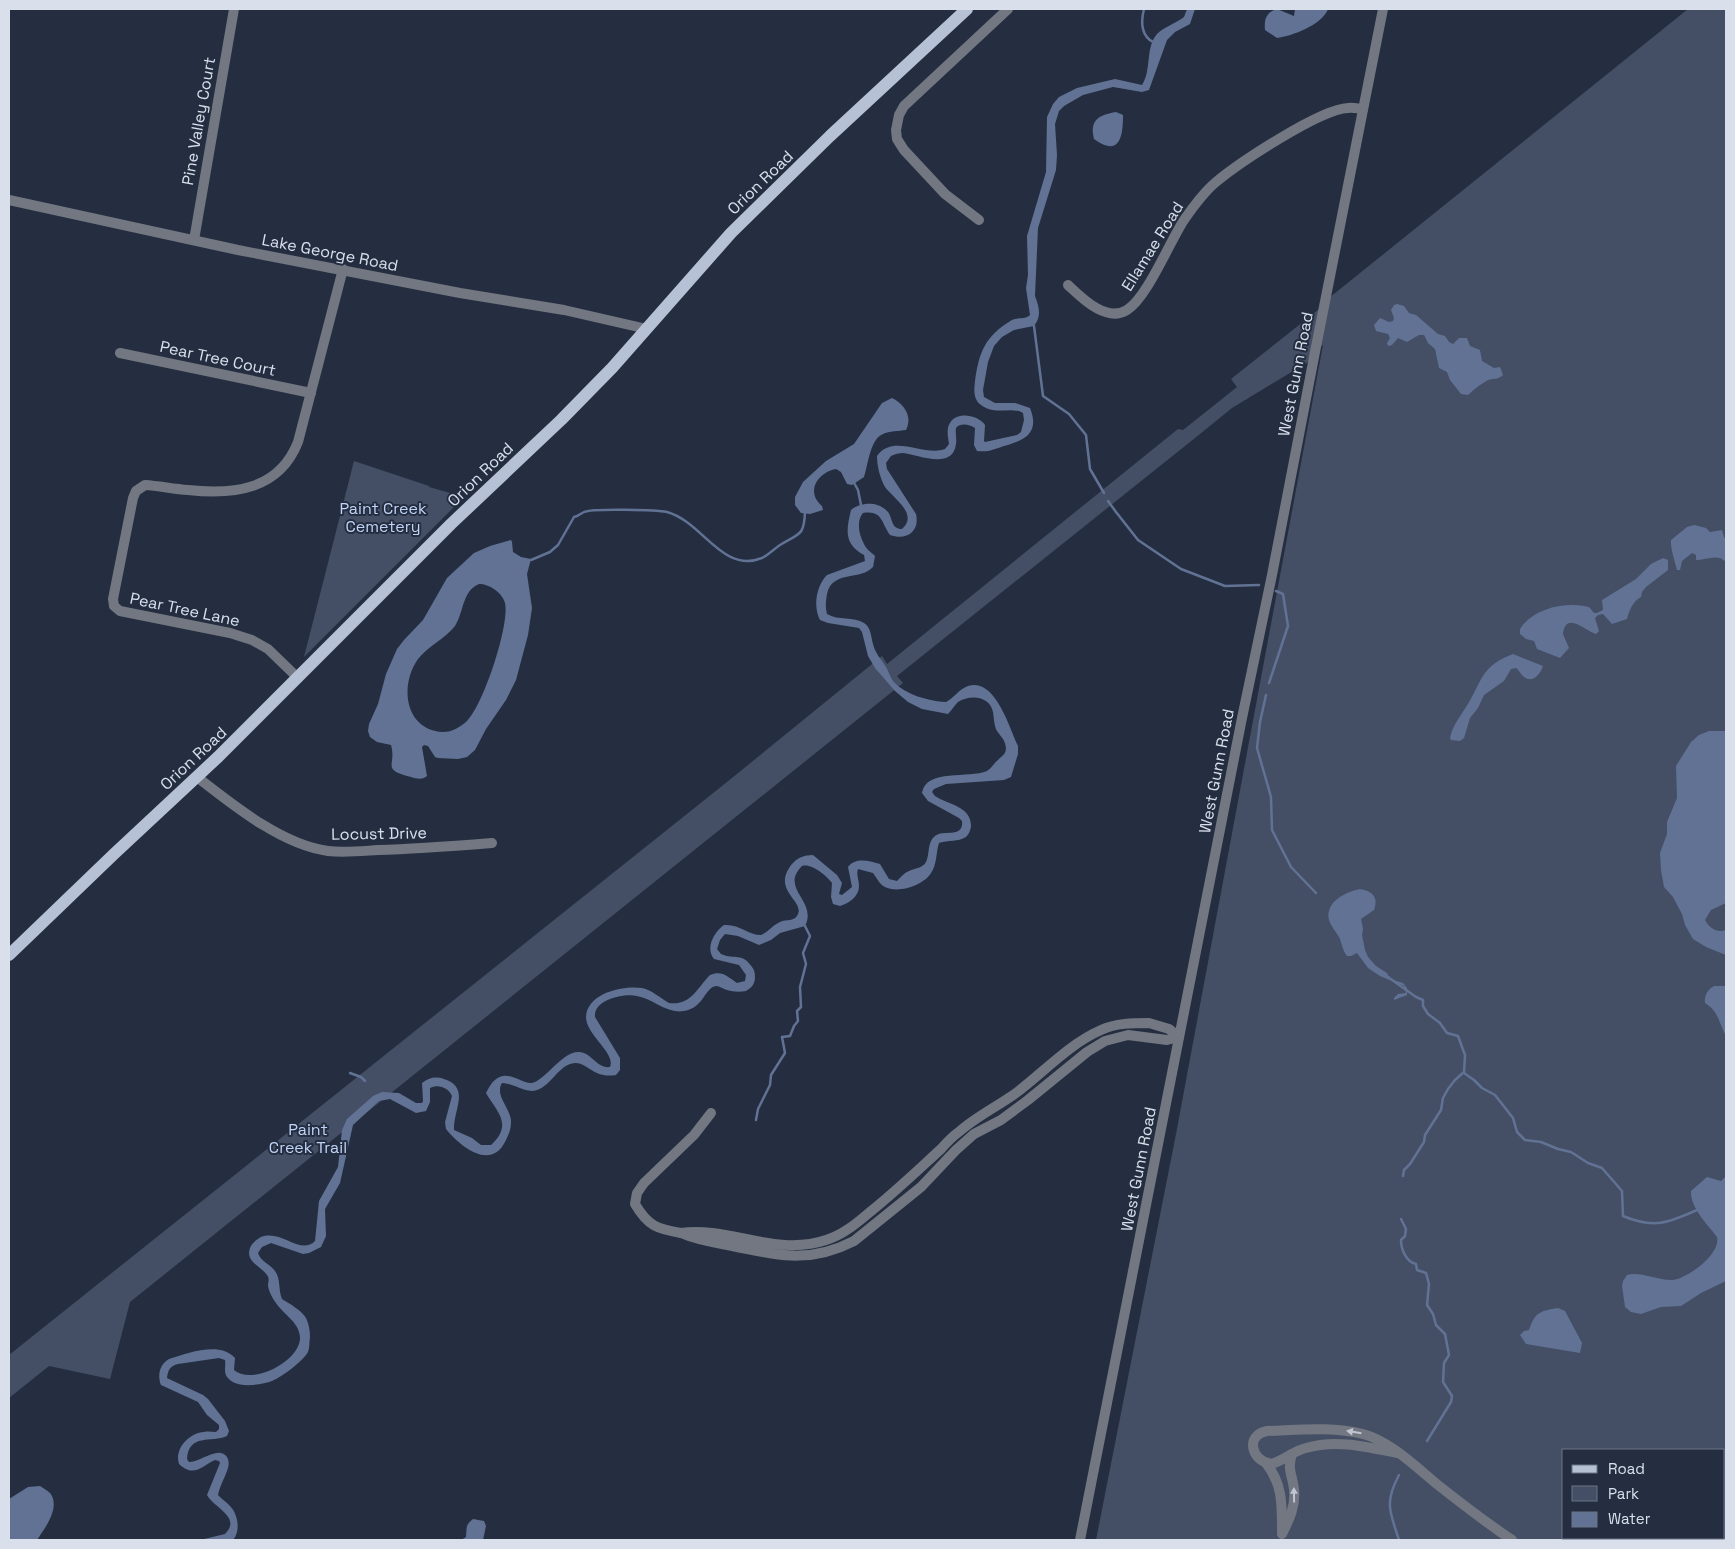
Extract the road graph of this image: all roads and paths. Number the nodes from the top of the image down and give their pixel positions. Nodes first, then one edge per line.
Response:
1 (234, 9) edge
2 (967, 9) edge
3 (1008, 9) edge
4 (1383, 9) edge
5 (1363, 109) junction
6 (9, 200) edge
7 (979, 220) dead end
8 (194, 240) junction
9 (343, 269) junction
10 (1068, 285) dead end
11 (647, 329) junction
12 (120, 353) dead end
13 (311, 392) junction
14 (298, 678) junction
15 (197, 777) junction
16 (492, 843) dead end
17 (9, 955) edge
18 (1128, 1024) junction
19 (1128, 1035) junction
20 (1179, 1037) junction
21 (711, 1113) dead end
22 (978, 1118) junction
23 (984, 1129) junction
24 (850, 1228) junction
25 (681, 1233) junction
26 (857, 1239) junction
27 (1397, 1453) junction
28 (1292, 1454) junction
29 (1266, 1463) junction
30 (1281, 1537) edge
31 (1080, 1540) edge
32 (1512, 1540) edge

1 - 8 street, Pine Valley Court
2 - 11 main road, Orion Road
3 - 7 street
4 - 5 street, West Gunn Road
5 - 10 street, Ellamae Road
5 - 20 street, West Gunn Road
6 - 8 street, Lake George Road
8 - 9 street, Lake George Road
9 - 11 street, Lake George Road
9 - 13 street, Pear Tree Lane
11 - 14 main road, Orion Road
12 - 13 street, Pear Tree Court
13 - 14 street, Pear Tree Lane
14 - 15 main road, Orion Road
15 - 16 street, Locust Drive
15 - 17 main road, Orion Road
18 - 19 street
18 - 20 street
18 - 22 street
19 - 20 street
19 - 23 street
20 - 31 street, West Gunn Road
21 - 25 street
22 - 23 street
22 - 24 street
23 - 26 street
24 - 25 street
24 - 26 street
25 - 26 street
27 - 28 street
27 -> 29 street
27 - 32 street
28 - 29 street
30 -> 28 street
29 - 30 street

